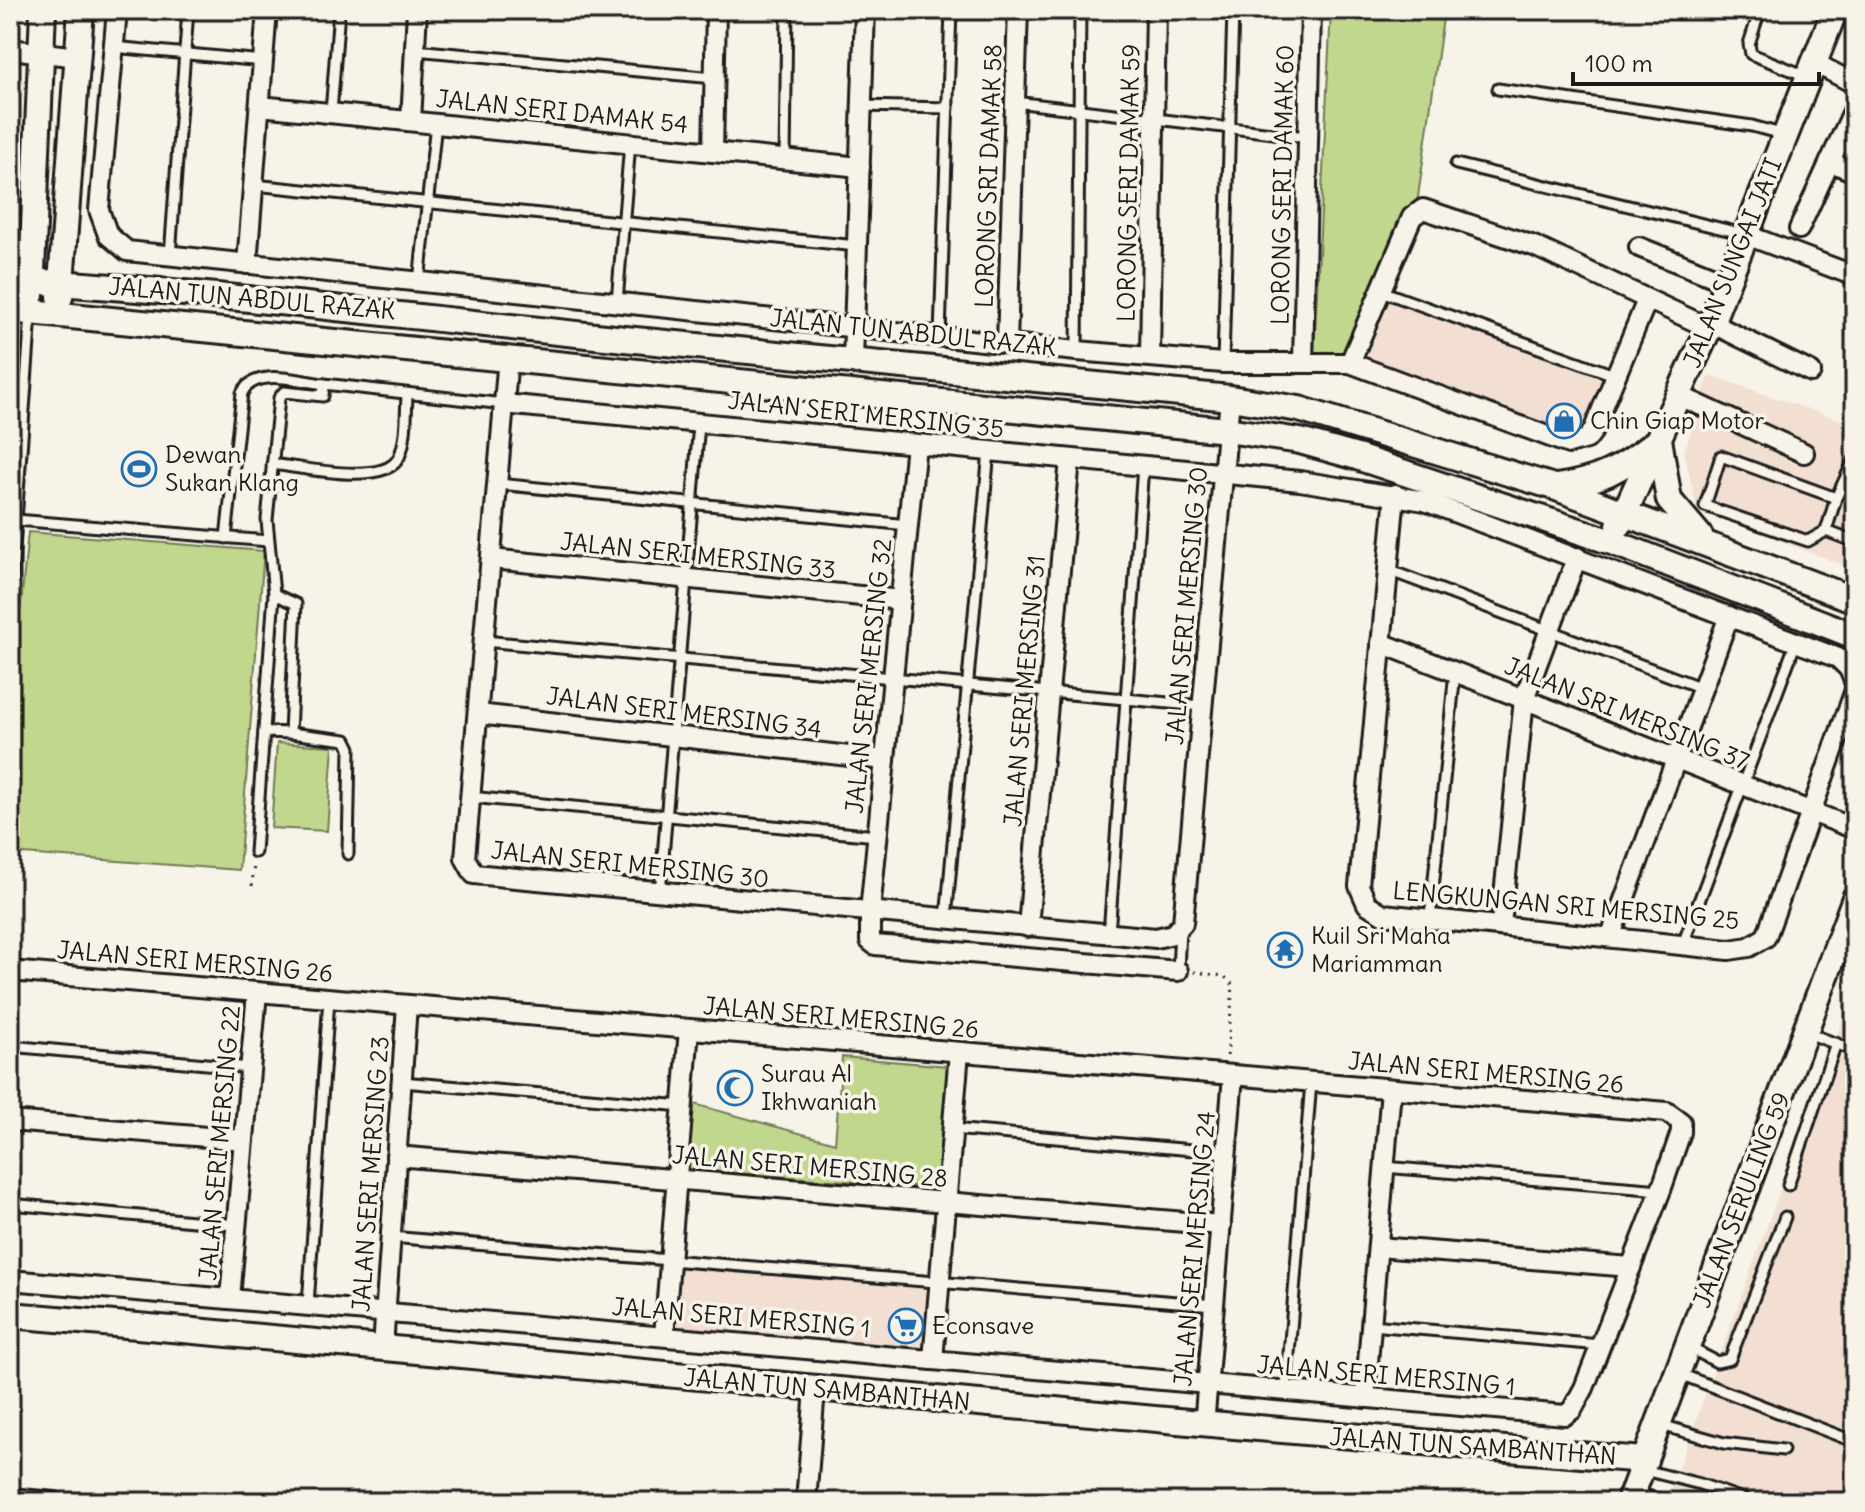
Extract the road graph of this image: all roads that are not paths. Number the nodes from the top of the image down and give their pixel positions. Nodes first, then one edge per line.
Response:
1 (43, 10) edge
2 (81, 10) edge
3 (117, 10) edge
4 (188, 10) edge
5 (267, 10) edge
6 (339, 10) edge
7 (417, 10) edge
8 (716, 10) edge
9 (787, 10) edge
10 (865, 10) edge
11 (951, 10) edge
12 (1018, 10) edge
13 (1080, 10) edge
14 (1156, 10) edge
15 (1233, 10) edge
16 (1311, 10) edge
17 (1760, 10) edge
18 (1835, 10) edge
19 (113, 47) junction
20 (10, 49) edge
21 (415, 50) junction
22 (185, 54) junction
23 (40, 55) junction
24 (78, 57) junction
25 (263, 61) junction
26 (1812, 70) junction
27 (715, 78) junction
28 (1848, 80) edge
29 (1498, 89) dead end
30 (1015, 102) junction
31 (260, 106) junction
32 (861, 106) junction
33 (1855, 107) edge
34 (948, 108) junction
35 (1077, 110) junction
36 (331, 113) junction
37 (1154, 119) junction
38 (411, 121) junction
39 (436, 123) junction
40 (1232, 128) junction
41 (1785, 135) junction
42 (1306, 137) junction
43 (630, 143) junction
44 (713, 152) junction
45 (785, 159) junction
46 (1830, 162) junction
47 (1456, 164) dead end
48 (860, 167) junction
49 (1855, 172) edge
50 (254, 185) junction
51 (427, 203) junction
52 (623, 223) junction
53 (1799, 229) dead end
54 (1757, 239) junction
55 (857, 246) junction
56 (1639, 247) dead end
57 (170, 256) junction
58 (247, 264) junction
59 (1855, 276) edge
60 (21, 281) edge
61 (61, 282) junction
62 (419, 282) junction
63 (1726, 282) junction
64 (1381, 291) junction
65 (1647, 300) junction
66 (617, 302) junction
67 (21, 310) edge
68 (59, 312) junction
69 (854, 327) junction
70 (1718, 328) junction
71 (940, 335) junction
72 (635, 340) junction
73 (1007, 343) junction
74 (1077, 351) junction
75 (1150, 356) junction
76 (508, 357) junction
77 (853, 361) junction
78 (1303, 362) junction
79 (1223, 363) junction
80 (1350, 363) junction
81 (1811, 372) dead end
82 (685, 375) junction
83 (1614, 375) junction
84 (324, 384) junction
85 (407, 394) junction
86 (1230, 398) junction
87 (1692, 400) junction
88 (504, 404) junction
89 (699, 423) junction
90 (1227, 430) junction
91 (1659, 439) junction
92 (916, 444) junction
93 (989, 451) junction
94 (1804, 453) dead end
95 (1855, 458) edge
96 (1070, 459) junction
97 (272, 464) junction
98 (1143, 466) junction
99 (1223, 474) junction
100 (498, 484) junction
101 (1554, 487) junction
102 (1395, 494) junction
103 (1836, 498) junction
104 (692, 503) junction
105 (1624, 512) junction
106 (16, 520) junction
107 (908, 525) junction
108 (1826, 531) junction
109 (226, 538) junction
110 (1703, 540) junction
111 (268, 541) junction
112 (1612, 542) junction
113 (1855, 542) edge
114 (1577, 557) junction
115 (491, 559) junction
116 (1388, 570) junction
117 (686, 578) junction
118 (274, 594) junction
119 (1853, 597) edge
120 (901, 600) junction
121 (10, 603) edge
122 (1729, 616) junction
123 (1548, 629) junction
124 (1855, 636) edge
125 (484, 641) junction
126 (1796, 642) junction
127 (1381, 643) junction
128 (679, 659) junction
129 (1455, 672) junction
130 (893, 679) junction
131 (1855, 683) edge
132 (969, 686) junction
133 (1702, 688) junction
134 (1855, 690) edge
135 (1050, 693) junction
136 (1524, 699) junction
137 (1128, 700) junction
138 (1202, 706) junction
139 (478, 714) junction
140 (264, 732) junction
141 (290, 733) junction
142 (673, 736) junction
143 (1676, 759) junction
144 (885, 760) junction
145 (1743, 786) junction
146 (470, 797) junction
147 (1811, 813) junction
148 (666, 815) junction
149 (1855, 829) edge
150 (877, 836) junction
151 (255, 852) road end
152 (348, 854) dead end
153 (660, 893) junction
154 (1855, 898) edge
155 (870, 912) junction
156 (1430, 918) junction
157 (946, 919) junction
158 (1501, 925) junction
159 (1028, 927) junction
160 (1180, 929) junction
161 (1109, 934) junction
162 (1611, 935) junction
163 (1683, 944) junction
164 (10, 971) edge
165 (1178, 971) joint
166 (257, 992) junction
167 (329, 998) junction
168 (407, 1005) junction
169 (689, 1029) junction
170 (1805, 1032) junction
171 (1836, 1043) junction
172 (10, 1046) edge
173 (1855, 1051) edge
174 (959, 1052) junction
175 (250, 1068) junction
176 (1229, 1075) junction
177 (402, 1082) junction
178 (1311, 1082) junction
179 (1391, 1089) junction
180 (683, 1106) junction
181 (1667, 1112) joint
182 (10, 1121) edge
183 (952, 1129) junction
184 (244, 1140) junction
185 (1227, 1153) junction
186 (396, 1156) junction
187 (1384, 1167) junction
188 (677, 1179) junction
189 (1788, 1185) dead end
190 (1661, 1190) junction
191 (946, 1202) junction
192 (10, 1204) edge
193 (1785, 1217) dead end
194 (237, 1225) junction
195 (1221, 1225) junction
196 (390, 1237) junction
197 (1378, 1247) junction
198 (670, 1259) junction
199 (1631, 1267) junction
200 (10, 1280) edge
201 (939, 1281) junction
202 (230, 1298) junction
203 (308, 1305) junction
204 (1214, 1305) junction
205 (10, 1315) edge
206 (1371, 1325) junction
207 (384, 1329) junction
208 (664, 1336) junction
209 (1600, 1345) junction
210 (1687, 1346) junction
211 (933, 1360) junction
212 (1677, 1373) junction
213 (815, 1389) junction
214 (1286, 1391) junction
215 (1365, 1398) junction
216 (1206, 1403) junction
217 (1658, 1424) junction
218 (1854, 1438) edge
219 (1783, 1450) dead end
220 (1637, 1481) edge
221 (10, 1498) edge
222 (54, 1502) edge
223 (806, 1502) edge
224 (1669, 1502) edge
225 (1751, 1502) edge

1 - 23 main road
2 - 24 main road
3 - 19 street
4 - 22 lane
5 - 25 street
6 - 36 lane
7 - 21 street
8 - 27 street
9 - 45 lane
10 - 32 street
11 - 34 lane
12 - 30 street, LORONG SRI DAMAK 58
13 - 35 lane
14 - 37 street, LORONG SERI DAMAK 59
15 - 40 lane
16 - 42 street, LORONG SERI DAMAK 60
17 - 26 lane
18 - 26 main road, JALAN SUNGAI JATI
19 - 22 lane
19 - 57 street, JALAN TUN ABDUL RAZAK
20 - 23 street
21 - 27 lane
21 - 38 street
22 - 25 lane
22 - 57 lane
23 - 24 street
23 - 60 main road
24 - 61 main road
25 - 31 street
26 - 28 street
26 - 41 main road, JALAN SUNGAI JATI
27 - 44 street
29 - 41 lane
30 - 35 lane
30 - 73 street, LORONG SRI DAMAK 58
31 - 36 street, JALAN SERI DAMAK 54
31 - 50 street
32 - 34 lane
32 - 48 street
33 - 46 street
34 - 71 lane
35 - 37 lane
35 - 74 lane
36 - 38 street, JALAN SERI DAMAK 54
37 - 40 lane
37 - 75 street, LORONG SERI DAMAK 59
38 - 39 street, JALAN SERI DAMAK 54
39 - 43 street, JALAN SERI DAMAK 54
39 - 51 lane
40 - 42 lane
40 - 79 lane
41 - 54 main road, JALAN SUNGAI JATI
42 - 78 street, LORONG SERI DAMAK 60
43 - 44 street, JALAN SERI DAMAK 54
43 - 52 lane
44 - 45 street, JALAN SERI DAMAK 54
45 - 48 street, JALAN SERI DAMAK 54
46 - 49 street
46 - 53 street
47 - 54 lane
48 - 55 street
50 - 51 lane
50 - 58 street
51 - 52 lane
51 - 62 lane
52 - 55 lane
52 - 66 lane
54 - 59 street
54 - 63 main road, JALAN SUNGAI JATI
55 - 69 street
56 - 63 street
57 - 58 street, JALAN TUN ABDUL RAZAK
58 - 62 street, JALAN TUN ABDUL RAZAK
60 - 61 main road, JALAN TUN ABDUL RAZAK
60 - 67 main road
61 - 68 main road
61 - 72 main road, JALAN TUN ABDUL RAZAK
62 - 66 street, JALAN TUN ABDUL RAZAK
63 - 70 main road, JALAN SUNGAI JATI
64 - 65 street
64 - 80 street
64 - 83 lane
65 - 70 street
65 - 83 street, JALAN TUN ABDUL RAZAK
66 - 69 street, JALAN TUN ABDUL RAZAK
67 - 68 main road, JALAN TUN ABDUL RAZAK
67 - 106 lane
68 - 76 main road, JALAN TUN ABDUL RAZAK
69 - 71 street, JALAN TUN ABDUL RAZAK
69 - 77 street
70 - 81 street
70 - 87 main road, JALAN SUNGAI JATI
71 - 73 street, JALAN TUN ABDUL RAZAK
72 - 77 main road, JALAN TUN ABDUL RAZAK
72 - 82 main road
73 - 74 street, JALAN TUN ABDUL RAZAK
74 - 75 street, JALAN TUN ABDUL RAZAK
75 - 79 street, JALAN TUN ABDUL RAZAK
76 - 82 main road, JALAN TUN ABDUL RAZAK
76 - 88 street, JALAN SERI MERSING 30
77 - 86 main road, JALAN TUN ABDUL RAZAK
78 - 79 street, JALAN TUN ABDUL RAZAK
78 - 80 street, JALAN TUN ABDUL RAZAK
80 - 83 street, JALAN TUN ABDUL RAZAK
82 - 90 main road, JALAN TUN ABDUL RAZAK
84 - 85 lane
84 - 97 lane
84 - 109 lane
85 - 88 lane
85 - 97 lane
86 - 90 street, JALAN SERI MERSING 30
86 - 101 main road, JALAN TUN ABDUL RAZAK
87 - 91 main road, JALAN SUNGAI JATI
87 - 94 street
88 - 89 street, JALAN SERI MERSING 35
88 - 100 street, JALAN SERI MERSING 30
89 - 92 street, JALAN SERI MERSING 35
89 - 104 lane
90 - 99 street, JALAN SERI MERSING 30
90 - 112 main road, JALAN TUN ABDUL RAZAK
91 - 101 main road
91 - 105 main road, JALAN SUNGAI JATI
91 - 110 main road
92 - 93 street, JALAN SERI MERSING 35
92 - 107 street, JALAN SERI MERSING 32
93 - 96 street, JALAN SERI MERSING 35
93 - 132 lane
95 - 103 lane
96 - 98 street, JALAN SERI MERSING 35
96 - 135 street, JALAN SERI MERSING 31
97 - 111 lane
98 - 99 street, JALAN SERI MERSING 35
98 - 137 lane
99 - 102 street
99 - 138 street, JALAN SERI MERSING 30
100 - 104 lane
100 - 115 street, JALAN SERI MERSING 30
101 - 105 main road, JALAN TUN ABDUL RAZAK
102 - 114 street
102 - 116 street, LENGKUNGAN SRI MERSING 25
103 - 108 lane
103 - 108 lane
104 - 107 lane
104 - 117 lane
105 - 110 main road
105 - 112 main road, JALAN SUNGAI JATI
106 - 109 lane
106 - 121 lane
107 - 120 street, JALAN SERI MERSING 32
108 - 113 lane
109 - 111 lane
110 - 119 main road
111 - 118 lane
112 - 124 main road
114 - 122 street
114 - 123 street
115 - 117 street, JALAN SERI MERSING 33
115 - 125 street, JALAN SERI MERSING 30
116 - 123 lane
116 - 127 street, LENGKUNGAN SRI MERSING 25
117 - 120 street, JALAN SERI MERSING 33
117 - 128 lane
118 - 140 lane
118 - 141 lane
120 - 130 street, JALAN SERI MERSING 32
122 - 126 street
122 - 133 street
123 - 133 lane
123 - 136 street
125 - 128 lane
125 - 139 street, JALAN SERI MERSING 30
126 - 131 street
126 - 145 lane
127 - 129 street, JALAN SRI MERSING 37
127 - 156 street, LENGKUNGAN SRI MERSING 25
128 - 130 lane
128 - 142 lane
129 - 136 street, JALAN SRI MERSING 37
129 - 156 lane
130 - 132 lane
130 - 144 street, JALAN SERI MERSING 32
132 - 135 lane
132 - 157 lane
133 - 143 street
134 - 147 street, LENGKUNGAN SRI MERSING 25
135 - 137 lane
135 - 159 street, JALAN SERI MERSING 31
136 - 143 street, JALAN SRI MERSING 37
136 - 158 street
137 - 138 lane
137 - 161 lane
138 - 160 street, JALAN SERI MERSING 30
139 - 142 street, JALAN SERI MERSING 34
139 - 146 street, JALAN SERI MERSING 30
140 - 141 lane
140 - 151 lane
141 - 152 lane
142 - 144 street, JALAN SERI MERSING 34
142 - 148 lane
143 - 145 street, JALAN SRI MERSING 37
143 - 162 street
144 - 150 street, JALAN SERI MERSING 32
145 - 147 street, JALAN SRI MERSING 37
145 - 163 lane
146 - 148 lane
146 - 153 street, JALAN SERI MERSING 30
147 - 149 street, JALAN SRI MERSING 37
147 - 163 street, LENGKUNGAN SRI MERSING 25
148 - 150 lane
148 - 153 lane
150 - 155 street, JALAN SERI MERSING 32
153 - 155 street, JALAN SERI MERSING 30
154 - 170 main road, JALAN SERULING 59
155 - 157 street, JALAN SERI MERSING 30
155 - 165 street
156 - 158 street, LENGKUNGAN SRI MERSING 25
157 - 159 street, JALAN SERI MERSING 30
158 - 162 street, LENGKUNGAN SRI MERSING 25
159 - 161 street, JALAN SERI MERSING 30
160 - 161 street, JALAN SERI MERSING 30
160 - 165 lane
162 - 163 street, LENGKUNGAN SRI MERSING 25
164 - 166 street, JALAN SERI MERSING 26
166 - 167 street, JALAN SERI MERSING 26
166 - 175 street, JALAN SERI MERSING 22
167 - 168 street, JALAN SERI MERSING 26
167 - 203 lane
168 - 169 street, JALAN SERI MERSING 26
168 - 177 street, JALAN SERI MERSING 23
169 - 174 street, JALAN SERI MERSING 26
169 - 180 street
170 - 171 lane
170 - 210 main road, JALAN SERULING 59
171 - 173 lane
171 - 189 lane
172 - 175 lane
174 - 176 street, JALAN SERI MERSING 26
174 - 183 street
175 - 184 street, JALAN SERI MERSING 22
176 - 178 street, JALAN SERI MERSING 26
176 - 185 street, JALAN SERI MERSING 24
177 - 180 lane
177 - 186 street, JALAN SERI MERSING 23
178 - 179 street, JALAN SERI MERSING 26
178 - 214 lane
179 - 181 street, JALAN SERI MERSING 26
179 - 187 street
180 - 188 street
181 - 190 street, JALAN SERI MERSING 1
182 - 184 street
183 - 185 lane
183 - 191 street
184 - 194 street, JALAN SERI MERSING 22
185 - 195 street, JALAN SERI MERSING 24
186 - 188 street, JALAN SERI MERSING 28
186 - 196 street, JALAN SERI MERSING 23
187 - 190 lane
187 - 197 street
188 - 191 street, JALAN SERI MERSING 28
188 - 198 street
190 - 199 street, JALAN SERI MERSING 1
191 - 195 street, JALAN SERI MERSING 28
191 - 201 street
192 - 194 lane
193 - 210 lane
194 - 202 street, JALAN SERI MERSING 22
195 - 204 street, JALAN SERI MERSING 24
196 - 198 lane
196 - 207 street, JALAN SERI MERSING 23
197 - 199 street
197 - 206 street
198 - 201 lane
198 - 208 street
199 - 209 street, JALAN SERI MERSING 1
200 - 202 street, JALAN SERI MERSING 1
201 - 204 lane
201 - 211 street
202 - 203 street, JALAN SERI MERSING 1
203 - 207 street, JALAN SERI MERSING 1
204 - 216 street, JALAN SERI MERSING 24
205 - 207 main road, JALAN TUN SAMBANTHAN
206 - 209 lane
206 - 215 street
207 - 208 street, JALAN SERI MERSING 1
207 - 213 main road, JALAN TUN SAMBANTHAN
208 - 211 street, JALAN SERI MERSING 1
209 - 215 street, JALAN SERI MERSING 1
210 - 212 main road, JALAN SERULING 59
211 - 216 street, JALAN SERI MERSING 1
212 - 217 main road, JALAN SERULING 59
212 - 218 lane
213 - 216 main road, JALAN TUN SAMBANTHAN
213 - 223 street
214 - 215 street, JALAN SERI MERSING 1
214 - 216 street, JALAN SERI MERSING 1
216 - 220 main road, JALAN TUN SAMBANTHAN
217 - 219 lane
217 - 220 main road, JALAN SERULING 59
220 - 224 lane
220 - 225 lane
221 - 222 street

